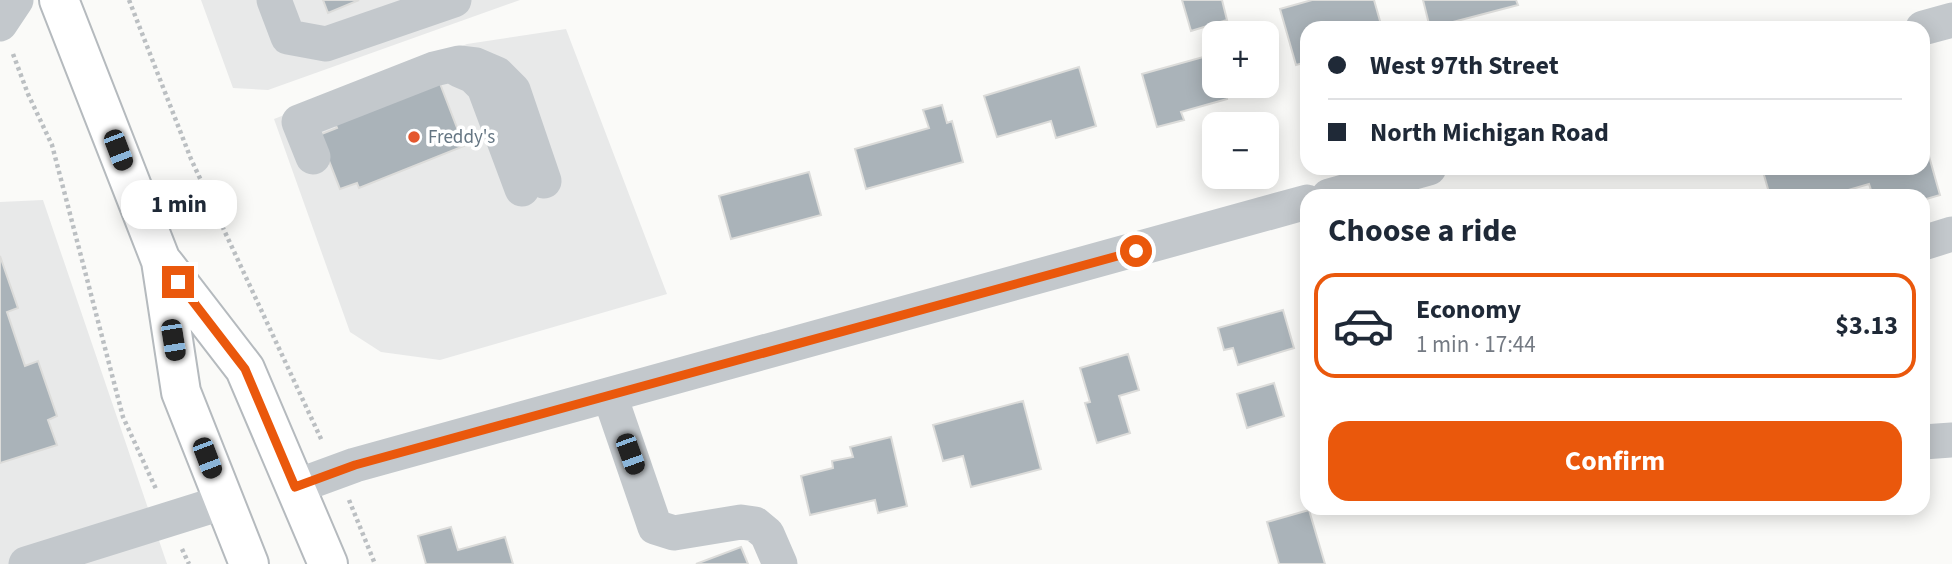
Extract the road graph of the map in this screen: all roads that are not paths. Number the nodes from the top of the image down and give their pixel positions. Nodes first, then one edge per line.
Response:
1 (59, 0) edge
2 (274, 0) edge
3 (454, 0) edge
4 (1952, 20) edge
5 (1930, 27) edge
6 (313, 157) dead end
7 (1404, 175) edge
8 (533, 185) dead end
9 (1354, 189) edge
10 (1300, 204) edge
11 (1952, 234) edge
12 (1930, 241) edge
13 (161, 261) junction
14 (610, 396) junction
15 (1952, 440) edge
16 (1930, 442) edge
17 (295, 487) junction
18 (225, 502) junction
19 (42, 562) edge
20 (250, 564) edge
21 (328, 564) edge
22 (780, 564) edge

1 - 13 main road
2 - 3 street
4 - 5 street
6 - 8 street
7 - 9 street
10 - 14 street
11 - 12 street
13 - 17 main road
13 - 18 main road
14 - 17 street
14 - 22 street
15 - 16 street
17 - 21 main road
18 - 19 street
18 - 20 main road

